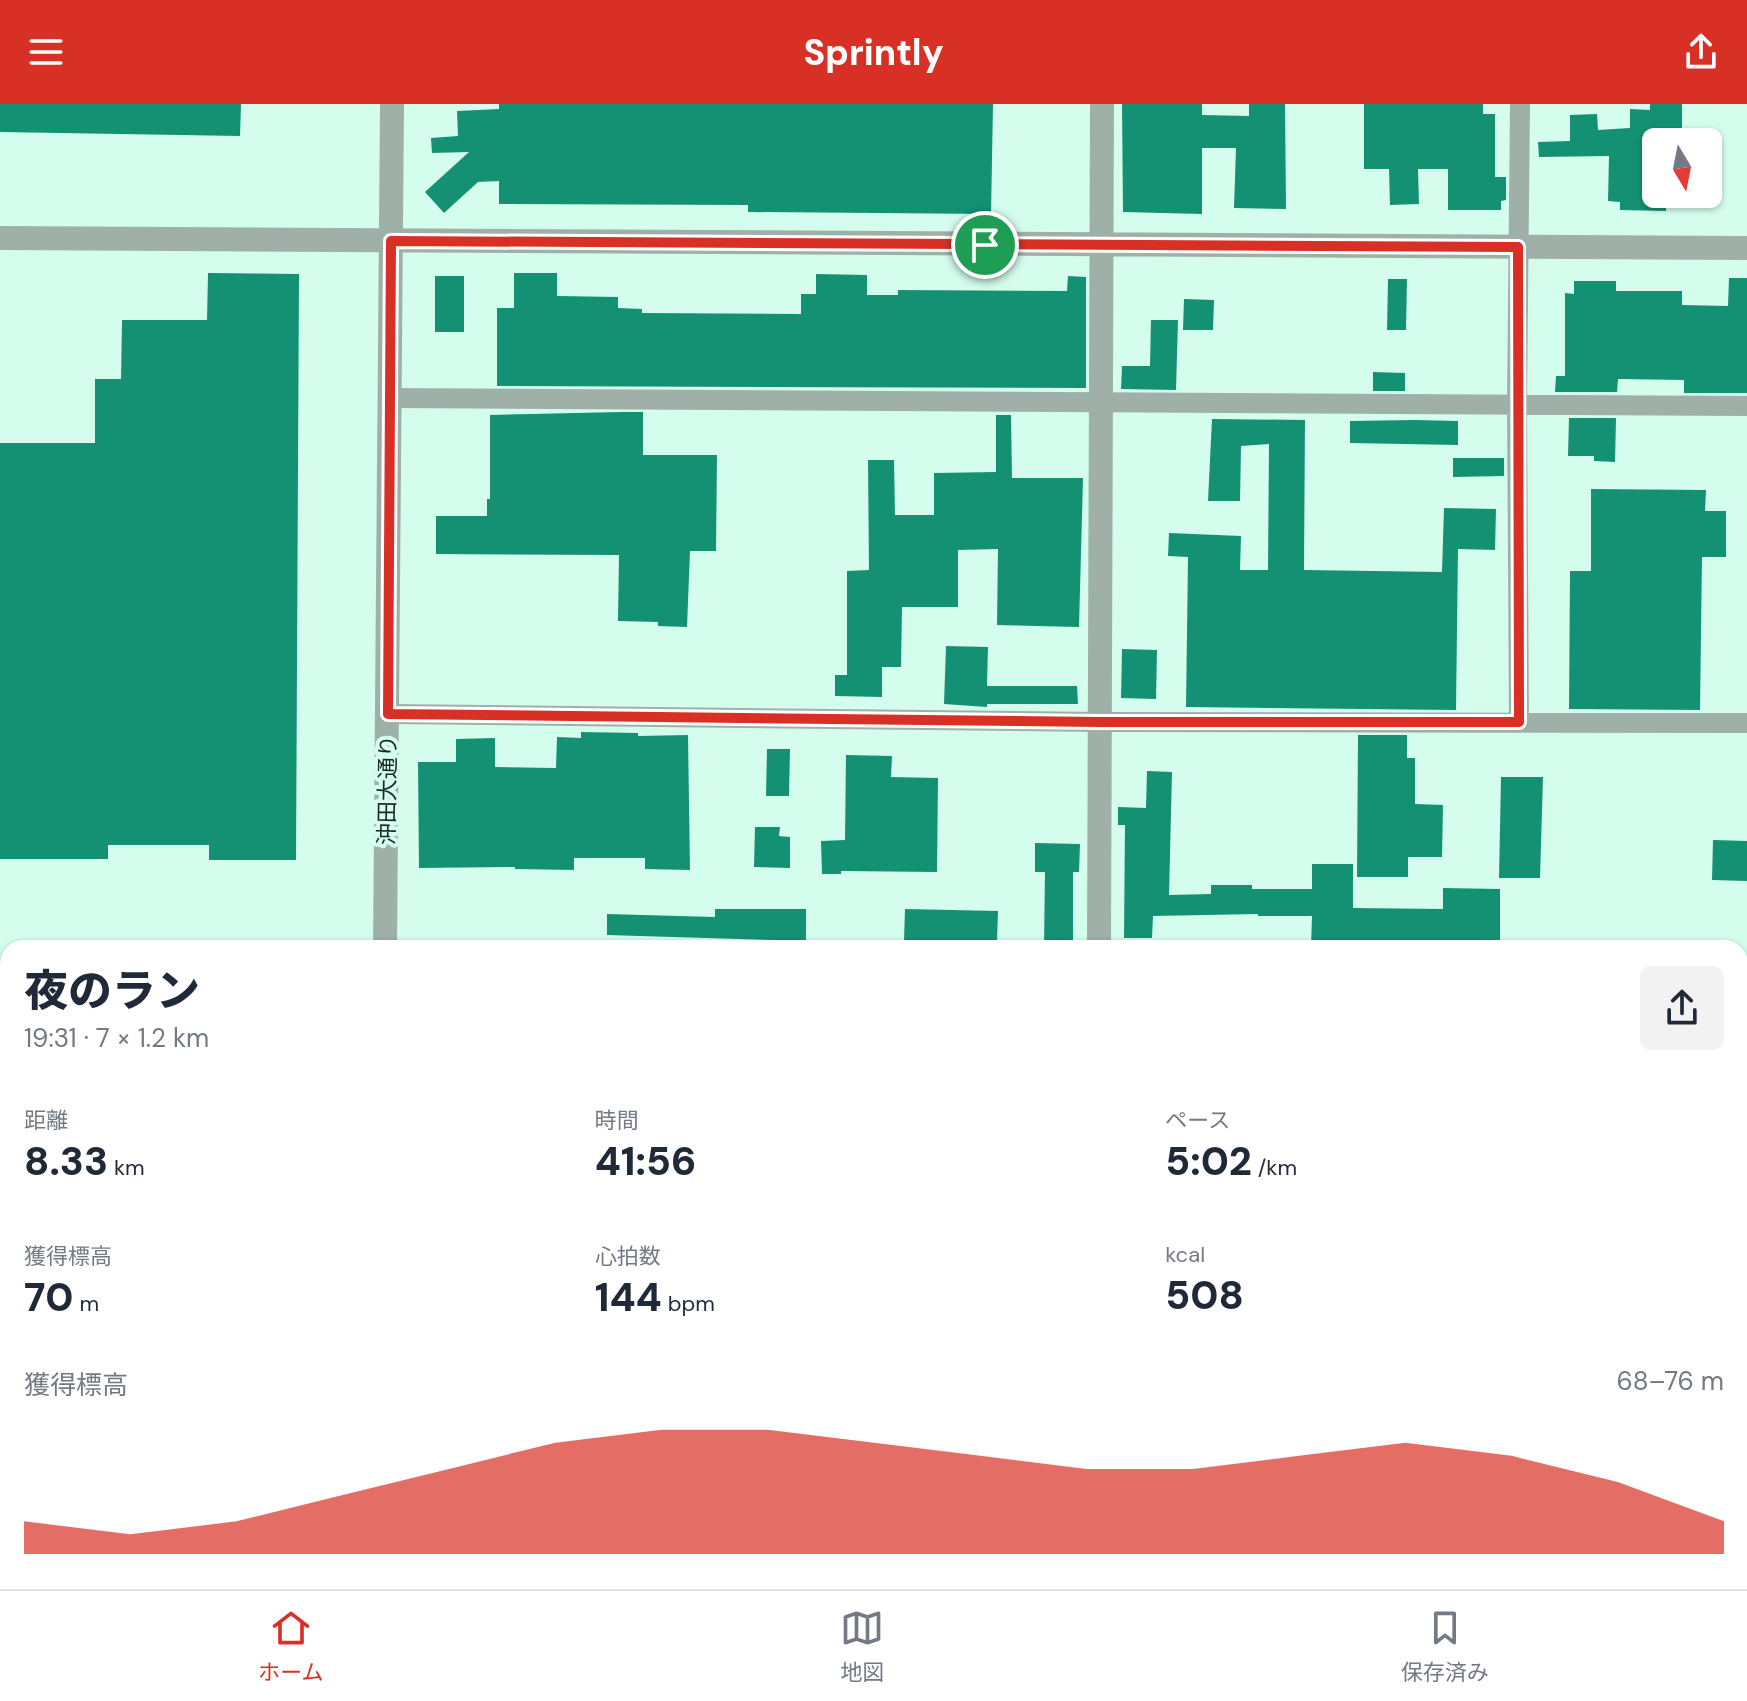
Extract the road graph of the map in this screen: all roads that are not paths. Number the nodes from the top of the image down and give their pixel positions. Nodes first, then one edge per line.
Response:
1 (392, 104) edge
2 (1102, 104) edge
3 (1520, 104) edge
4 (0, 238) edge
5 (391, 241) junction
6 (1104, 245) junction
7 (1518, 247) junction
8 (1747, 248) edge
9 (390, 398) junction
10 (1103, 404) junction
11 (1517, 404) junction
12 (1747, 406) edge
13 (388, 714) junction
14 (1100, 722) junction
15 (1519, 722) junction
16 (1747, 723) edge
17 (385, 940) edge
18 (1099, 940) edge

1 - 5 street, 沖田大通り
2 - 6 street
3 - 7 street
4 - 5 street
5 - 6 street
5 - 9 street, 沖田大通り
6 - 7 street
6 - 10 street
7 - 8 street
7 - 11 street
9 - 10 street
9 - 13 street, 沖田大通り
10 - 11 street
10 - 14 street
11 - 12 street
11 - 15 street
13 - 14 street
13 - 17 street, 沖田大通り
14 - 15 street
14 - 18 street
15 - 16 street

